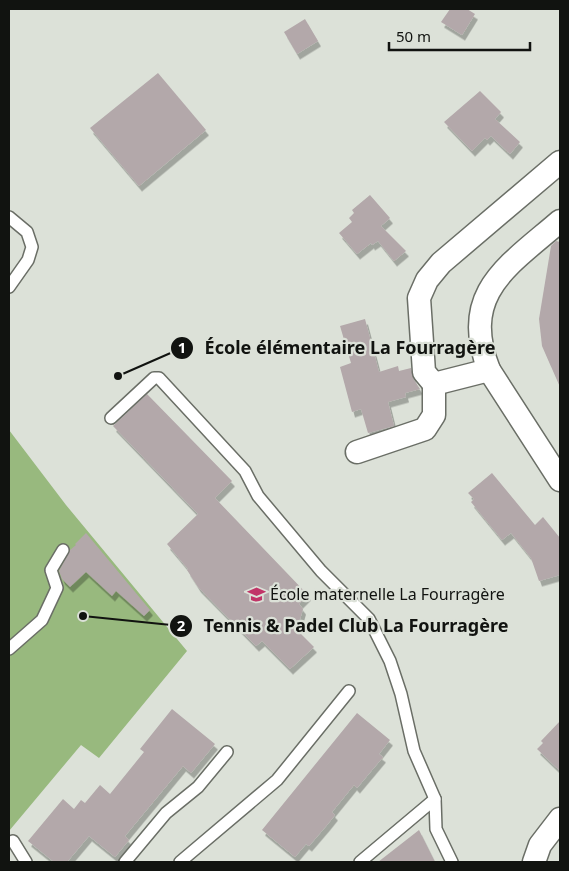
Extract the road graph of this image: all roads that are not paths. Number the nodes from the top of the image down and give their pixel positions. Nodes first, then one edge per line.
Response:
1 (560, 162) edge
2 (9, 217) edge
3 (560, 221) edge
4 (9, 287) edge
5 (489, 370) junction
6 (434, 384) junction
7 (111, 418) dead end
8 (357, 452) dead end
9 (560, 480) edge
10 (63, 550) dead end
11 (9, 649) edge
12 (349, 691) dead end
13 (227, 752) dead end
14 (435, 800) junction
15 (560, 819) edge
16 (13, 841) dead end
17 (26, 862) edge
18 (125, 862) edge
19 (180, 862) edge
20 (360, 862) edge
21 (452, 862) edge
22 (534, 862) edge

1 - 6 street
2 - 4 lane
3 - 5 street
5 - 6 street
5 - 9 street
6 - 8 street
7 - 14 lane
10 - 11 lane
12 - 19 lane
13 - 18 lane
14 - 20 lane
14 - 21 lane
15 - 22 street
16 - 17 lane

